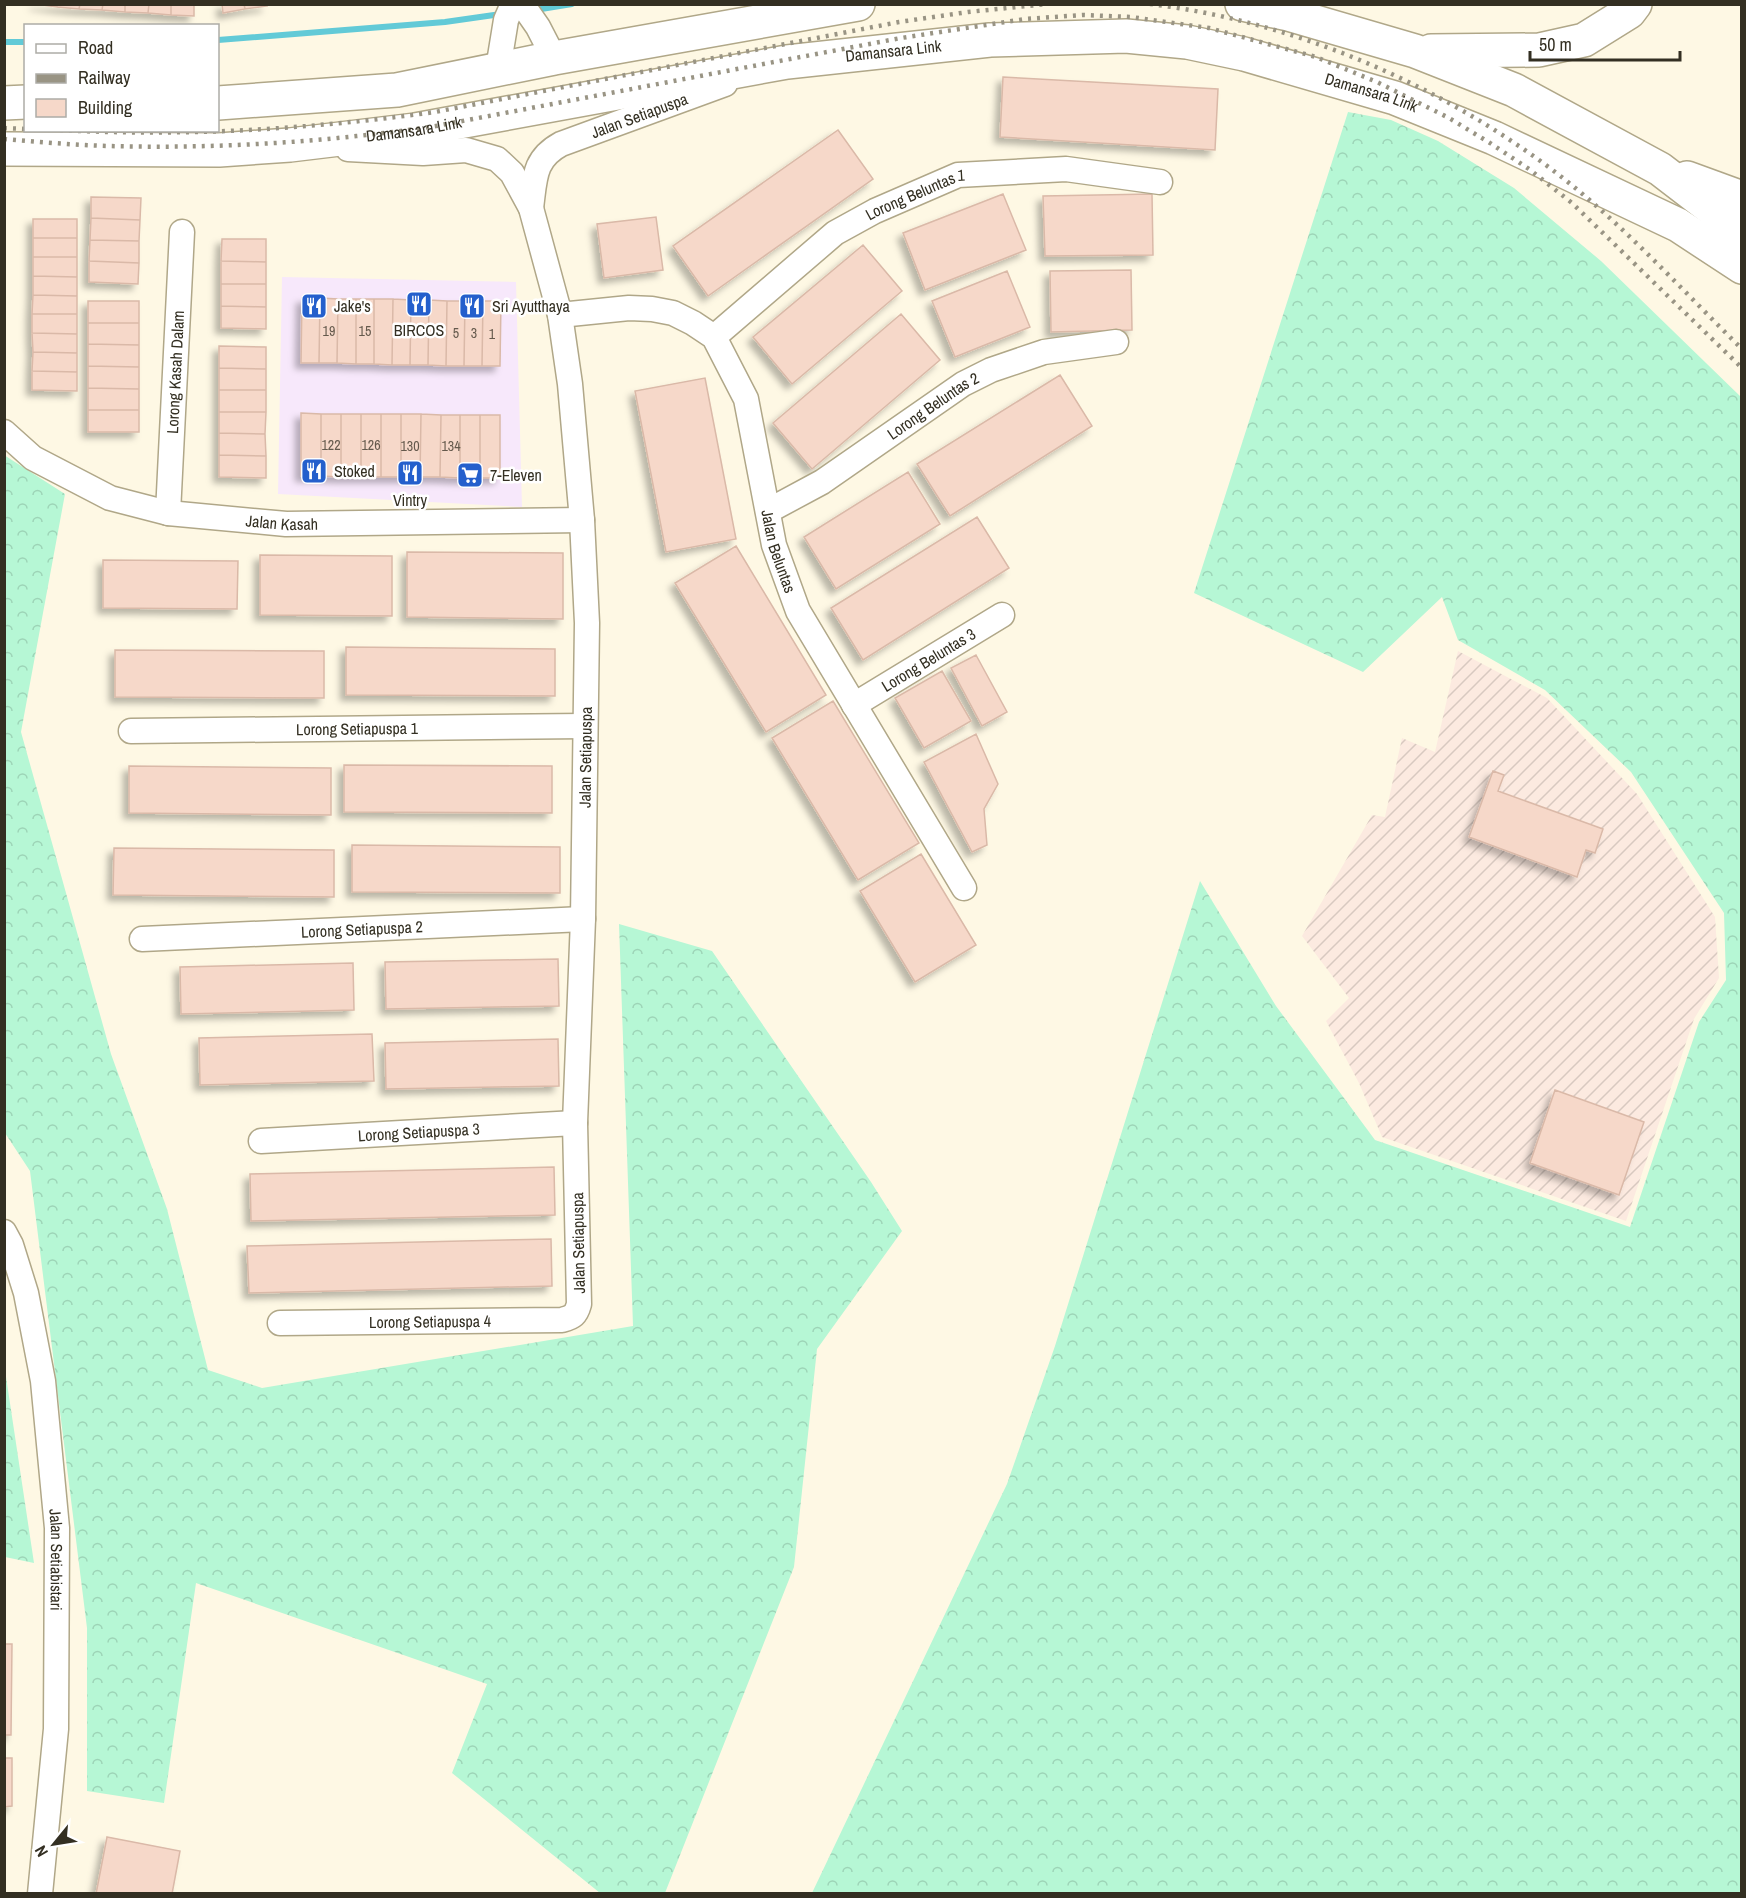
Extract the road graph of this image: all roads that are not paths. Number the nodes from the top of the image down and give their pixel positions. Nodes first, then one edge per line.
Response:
1 (858, 4) edge
2 (1242, 4) edge
3 (1635, 4) edge
4 (518, 9) edge
5 (1414, 51) junction
6 (554, 58) junction
7 (787, 62) junction
8 (498, 69) junction
9 (24, 102) edge
10 (219, 102) edge
11 (4, 103) edge
12 (290, 145) junction
13 (4, 149) edge
14 (1660, 169) junction
15 (1160, 182) dead end
16 (1606, 193) junction
17 (1742, 198) edge
18 (531, 208) junction
19 (182, 232) dead end
20 (1742, 232) edge
21 (1742, 267) edge
22 (1742, 289) edge
23 (560, 315) junction
24 (714, 337) junction
25 (1116, 342) dead end
26 (4, 432) edge
27 (768, 511) junction
28 (168, 513) junction
29 (582, 520) junction
30 (1002, 615) dead end
31 (854, 705) junction
32 (585, 726) junction
33 (131, 731) dead end
34 (964, 888) dead end
35 (583, 919) junction
36 (142, 939) dead end
37 (575, 1123) junction
38 (261, 1141) dead end
39 (4, 1232) edge
40 (577, 1312) joint
41 (280, 1323) dead end
42 (40, 1893) edge

1 - 6 highway
2 - 5 highway
3 - 5 highway
4 - 6 street
4 - 8 street
5 - 14 highway
6 - 8 highway
7 - 12 highway, Damansara Link
7 - 16 highway, Damansara Link
7 - 18 street, Jalan Setiapuspa
8 - 10 highway
9 - 11 highway
12 - 13 highway, Damansara Link
12 - 18 street, Jalan Setiapuspa
14 - 17 highway
14 - 20 highway
15 - 24 street, Lorong Beluntas 1
16 - 21 highway, Damansara Link
16 - 22 highway
18 - 23 street, Jalan Setiapuspa
19 - 28 street, Lorong Kasah Dalam
23 - 24 street
23 - 29 street, Jalan Setiapuspa
24 - 27 street, Jalan Beluntas
25 - 27 street, Lorong Beluntas 2
26 - 28 street, Jalan Kasah
27 - 31 street, Jalan Beluntas
28 - 29 street, Jalan Kasah
29 - 32 street, Jalan Setiapuspa
30 - 31 street, Lorong Beluntas 3
31 - 34 street, Jalan Beluntas
32 - 33 street, Lorong Setiapuspa 1
32 - 35 street, Jalan Setiapuspa
35 - 36 street, Lorong Setiapuspa 2
35 - 37 street, Jalan Setiapuspa
37 - 38 street, Lorong Setiapuspa 3
37 - 40 street, Jalan Setiapuspa
39 - 42 street, Jalan Setiabistari
40 - 41 street, Lorong Setiapuspa 4

